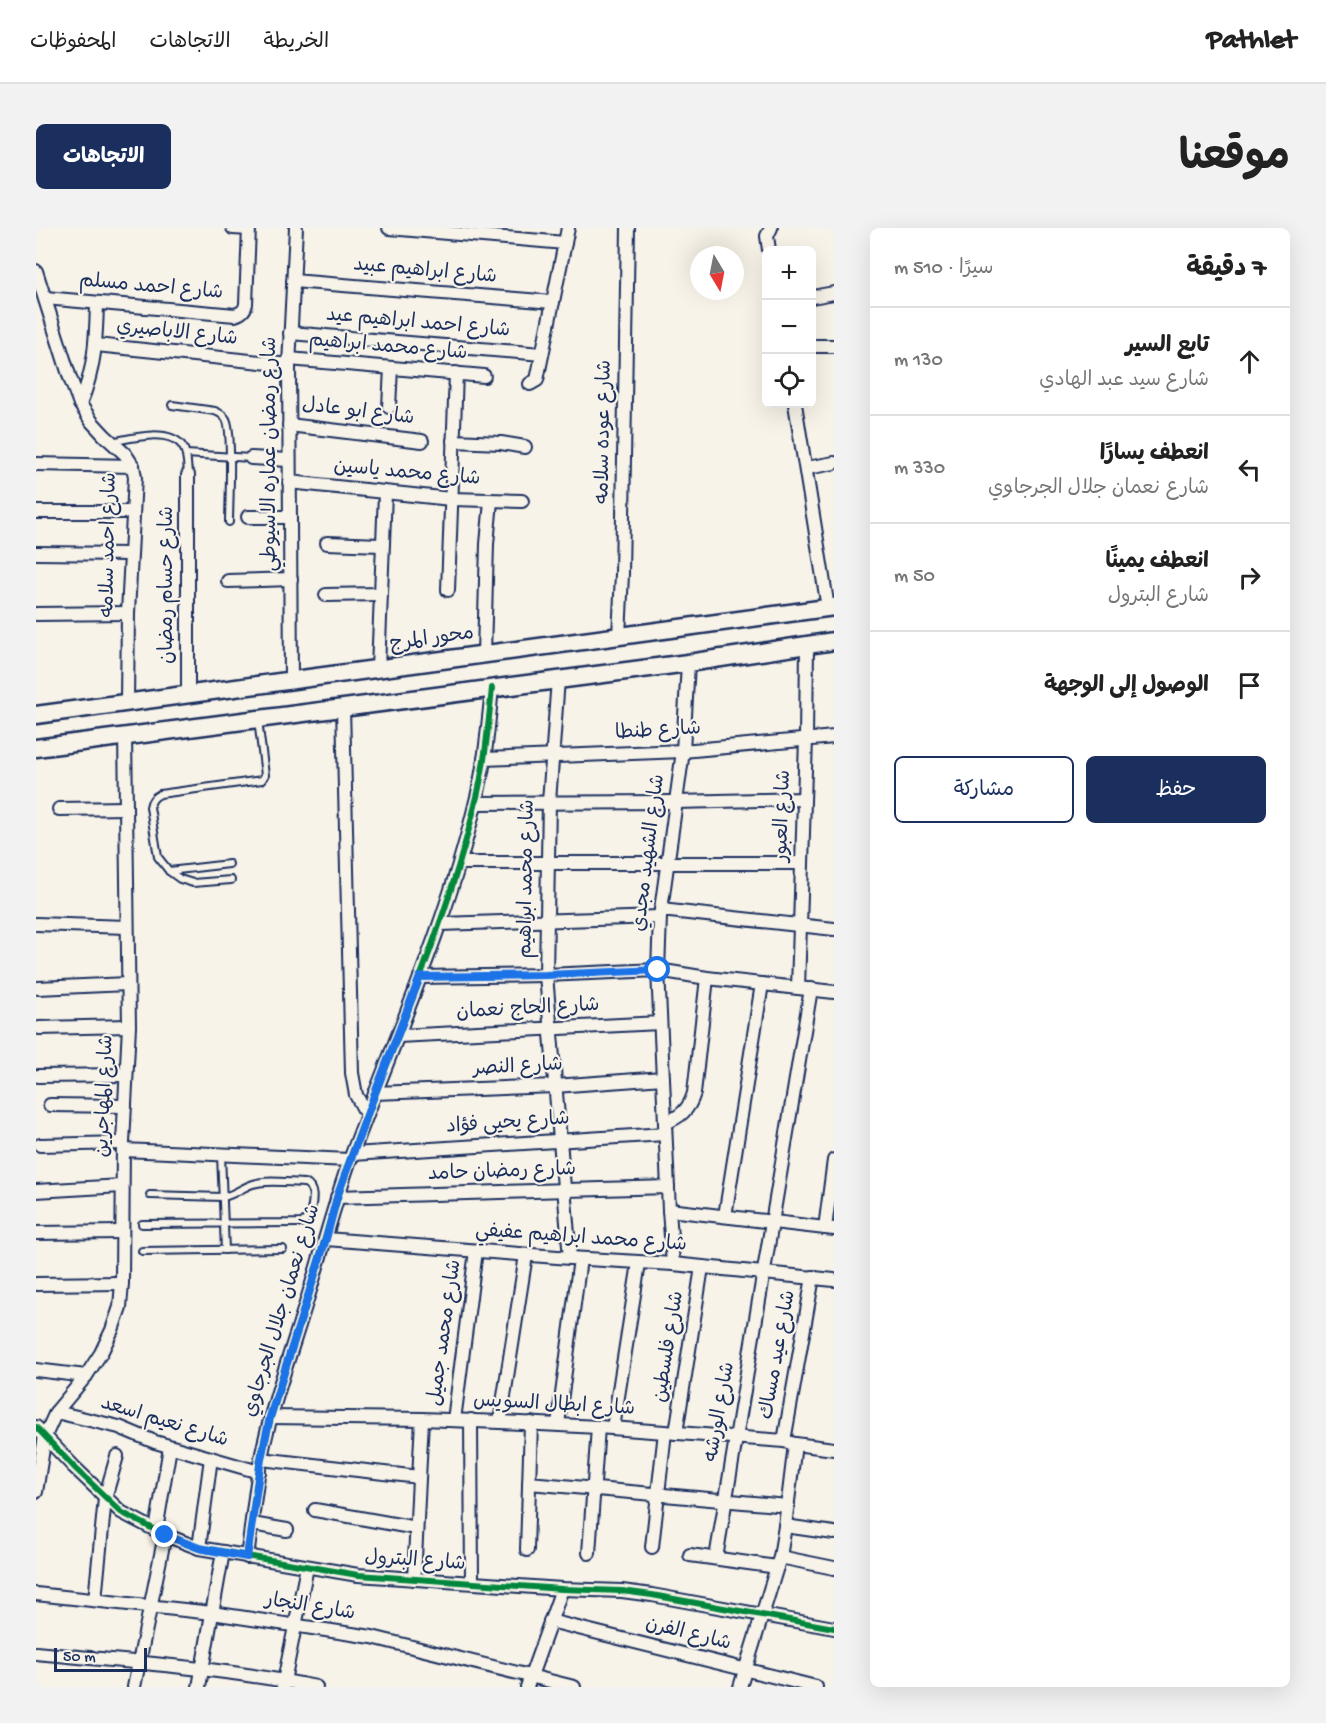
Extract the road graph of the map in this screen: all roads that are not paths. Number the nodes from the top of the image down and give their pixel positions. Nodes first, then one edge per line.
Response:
1 (233, 228) edge
2 (296, 228) edge
3 (389, 228) edge
4 (568, 228) edge
5 (628, 228) edge
6 (771, 228) edge
7 (249, 229) edge
8 (565, 243) junction
9 (768, 246) edge
10 (36, 271) edge
11 (293, 281) junction
12 (834, 293) edge
13 (816, 296) edge
14 (45, 298) junction
15 (553, 302) junction
16 (97, 304) junction
17 (290, 333) junction
18 (96, 345) junction
19 (816, 346) edge
20 (834, 346) edge
21 (542, 354) junction
22 (289, 362) junction
23 (391, 368) junction
24 (456, 374) junction
25 (484, 376) dead end
26 (530, 384) dead end
27 (80, 404) junction
28 (172, 405) dead end
29 (389, 407) dead end
30 (796, 408) edge
31 (289, 425) junction
32 (422, 441) dead end
33 (453, 441) junction
34 (111, 442) junction
35 (525, 447) dead end
36 (186, 454) junction
37 (230, 457) junction
38 (251, 458) joint
39 (289, 460) junction
40 (834, 463) edge
41 (36, 464) edge
42 (133, 466) junction
43 (807, 468) junction
44 (188, 475) joint
45 (289, 482) junction
46 (385, 493) junction
47 (451, 499) junction
48 (490, 501) junction
49 (522, 501) dead end
50 (36, 512) edge
51 (133, 512) junction
52 (248, 517) dead end
53 (290, 517) junction
54 (229, 522) dead end
55 (327, 543) dead end
56 (381, 545) junction
57 (36, 553) edge
58 (130, 554) junction
59 (291, 579) junction
60 (228, 581) dead end
61 (448, 590) dead end
62 (381, 594) junction
63 (326, 595) dead end
64 (831, 607) edge
65 (128, 613) junction
66 (36, 614) edge
67 (619, 636) junction
68 (834, 641) edge
69 (807, 645) junction
70 (484, 654) junction
71 (688, 663) junction
72 (378, 669) junction
73 (558, 679) junction
74 (291, 680) junction
75 (492, 688) junction
76 (188, 694) junction
77 (127, 702) junction
78 (343, 707) junction
79 (36, 715) edge
80 (258, 718) junction
81 (125, 735) junction
82 (834, 737) edge
83 (806, 740) junction
84 (36, 748) edge
85 (683, 751) junction
86 (552, 756) junction
87 (484, 759) junction
88 (804, 799) junction
89 (549, 802) junction
90 (676, 802) junction
91 (476, 803) junction
92 (126, 808) junction
93 (59, 809) dead end
94 (667, 862) junction
95 (460, 863) junction
96 (802, 863) junction
97 (229, 864) dead end
98 (546, 864) junction
99 (169, 871) junction
100 (231, 880) dead end
101 (660, 914) junction
102 (547, 920) junction
103 (36, 924) edge
104 (440, 924) junction
105 (800, 925) junction
106 (127, 927) junction
107 (834, 929) edge
108 (658, 970) junction
109 (546, 975) junction
110 (420, 977) junction
111 (707, 978) junction
112 (128, 984) junction
113 (762, 984) junction
114 (38, 987) dead end
115 (805, 989) junction
116 (834, 992) edge
117 (660, 1023) junction
118 (129, 1026) junction
119 (39, 1028) dead end
120 (550, 1028) junction
121 (398, 1036) junction
122 (126, 1075) junction
123 (38, 1076) dead end
124 (663, 1078) junction
125 (555, 1086) junction
126 (375, 1093) junction
127 (50, 1105) dead end
128 (125, 1106) junction
129 (367, 1115) junction
130 (665, 1129) junction
131 (560, 1141) junction
132 (40, 1145) dead end
133 (123, 1146) junction
134 (221, 1154) junction
135 (351, 1157) junction
136 (834, 1160) edge
137 (122, 1186) junction
138 (668, 1187) junction
139 (564, 1190) junction
140 (36, 1191) edge
141 (150, 1195) dead end
142 (223, 1197) junction
143 (337, 1197) junction
144 (669, 1210) junction
145 (725, 1216) junction
146 (772, 1222) junction
147 (142, 1224) dead end
148 (224, 1224) junction
149 (830, 1228) edge
150 (122, 1232) junction
151 (36, 1233) edge
152 (326, 1239) junction
153 (283, 1249) dead end
154 (225, 1250) junction
155 (142, 1251) dead end
156 (476, 1251) junction
157 (525, 1255) junction
158 (575, 1259) junction
159 (639, 1263) junction
160 (673, 1264) junction
161 (702, 1267) junction
162 (764, 1272) junction
163 (813, 1277) junction
164 (834, 1280) edge
165 (122, 1284) junction
166 (37, 1287) edge
167 (36, 1370) edge
168 (86, 1376) junction
169 (56, 1412) junction
170 (270, 1417) junction
171 (422, 1419) junction
172 (454, 1420) junction
173 (471, 1420) junction
174 (500, 1422) junction
175 (531, 1423) junction
176 (558, 1424) junction
177 (36, 1427) edge
178 (598, 1427) junction
179 (614, 1428) junction
180 (671, 1432) junction
181 (45, 1436) junction
182 (736, 1438) junction
183 (789, 1442) junction
184 (170, 1447) junction
185 (834, 1449) edge
186 (117, 1456) dead end
187 (211, 1458) junction
188 (261, 1459) junction
189 (259, 1472) junction
190 (419, 1477) junction
191 (529, 1483) junction
192 (594, 1489) junction
193 (36, 1492) edge
194 (658, 1494) junction
195 (105, 1498) junction
196 (726, 1500) junction
197 (788, 1506) junction
198 (315, 1510) dead end
199 (252, 1524) junction
200 (785, 1526) junction
201 (416, 1528) junction
202 (287, 1530) dead end
203 (161, 1532) junction
204 (834, 1533) edge
205 (652, 1547) dead end
206 (199, 1548) junction
207 (526, 1550) dead end
208 (223, 1552) junction
209 (588, 1552) dead end
210 (690, 1555) dead end
211 (247, 1557) junction
212 (716, 1558) junction
213 (778, 1562) junction
214 (307, 1567) junction
215 (834, 1568) edge
216 (414, 1579) junction
217 (472, 1582) junction
218 (562, 1589) junction
219 (36, 1594) edge
220 (95, 1600) junction
221 (151, 1606) junction
222 (212, 1613) junction
223 (763, 1616) junction
224 (550, 1621) junction
225 (295, 1625) junction
226 (834, 1628) edge
227 (36, 1653) edge
228 (139, 1663) junction
229 (746, 1669) junction
230 (202, 1670) junction
231 (529, 1681) edge
232 (283, 1684) edge
233 (134, 1687) edge
234 (199, 1687) edge
235 (316, 1687) edge
236 (574, 1687) edge
237 (740, 1687) edge
238 (816, 1687) edge

1 - 7 street
2 - 11 street, شارع رمضان عماره الاسيوطي
3 - 8 street
4 - 8 street
5 - 67 street, شارع عوده سلامه
6 - 9 street
7 - 16 street, شارع احمد مسلم
8 - 15 street
10 - 14 street, شارع احمد سلامه
11 - 15 street, شارع ابراهيم عبيد
11 - 17 street, شارع رمضان عماره الاسيوطي
12 - 13 street
14 - 16 street, شارع احمد مسلم
14 - 27 street, شارع احمد سلامه
15 - 21 street
16 - 18 street
17 - 21 street, شارع احمد ابراهيم عيد
17 - 22 street, شارع رمضان عماره الاسيوطي
18 - 22 street, شارع الاباصيري
18 - 27 street
19 - 20 street
21 - 26 street
22 - 23 street, شارع محمد ابراهيم
22 - 31 street, شارع رمضان عماره الاسيوطي
23 - 24 street, شارع محمد ابراهيم
23 - 29 street
24 - 25 street, شارع محمد ابراهيم
24 - 33 street
27 - 34 street, شارع احمد سلامه
28 - 37 lane
30 - 43 street
31 - 32 street, شارع ابو عادل
31 - 39 street, شارع رمضان عماره الاسيوطي
33 - 35 street
33 - 47 street
34 - 36 lane
34 - 42 street, شارع احمد سلامه
36 - 37 lane
36 - 44 lane
37 - 38 lane
37 - 54 lane
38 - 39 street
39 - 45 street, شارع رمضان عماره الاسيوطي
40 - 43 street
41 - 42 street
42 - 51 street, شارع احمد سلامه
43 - 64 street
44 - 76 street, شارع حسام رمضان
45 - 46 street, شارع محمد ياسين
45 - 53 street, شارع رمضان عماره الاسيوطي
46 - 47 street, شارع محمد ياسين
46 - 56 street
47 - 48 street, شارع محمد ياسين
47 - 61 street
48 - 49 street, شارع محمد ياسين
48 - 70 street
50 - 51 street
51 - 58 street, شارع احمد سلامه
52 - 53 street
53 - 59 street, شارع رمضان عماره الاسيوطي
55 - 56 street
56 - 62 street
57 - 58 street
58 - 65 street, شارع احمد سلامه
59 - 60 street
59 - 74 street, شارع رمضان عماره الاسيوطي
62 - 63 street
62 - 72 street
64 - 67 main road, محور المرج
65 - 66 street
65 - 77 street, شارع احمد سلامه
67 - 70 main road, محور المرج
68 - 69 main road
69 - 71 main road
69 - 83 street, شارع العبور
70 - 72 main road, محور المرج
71 - 73 main road
71 - 85 street, شارع الشهيد مجدي
72 - 74 main road, محور المرج
73 - 75 main road
73 - 86 street, شارع محمد ابراهيم
74 - 76 main road, محور المرج
75 - 78 main road
75 - 87 street, شارع نعمان جلال الجرجاوي
76 - 77 main road, محور المرج
77 - 79 main road, محور المرج
78 - 80 main road
78 - 129 street
80 - 81 main road
80 - 99 lane
81 - 84 main road
81 - 92 street, شارع المهاجرين
82 - 83 street, شارع طنطا
83 - 85 street, شارع طنطا
83 - 88 street, شارع العبور
85 - 86 street, شارع طنطا
85 - 90 street, شارع الشهيد مجدي
86 - 87 street, شارع طنطا
86 - 89 street, شارع محمد ابراهيم
87 - 91 street, شارع نعمان جلال الجرجاوي
88 - 90 street
88 - 96 street, شارع العبور
89 - 90 street
89 - 91 street
89 - 98 street, شارع محمد ابراهيم
90 - 94 street, شارع الشهيد مجدي
91 - 95 street, شارع نعمان جلال الجرجاوي
92 - 93 street
92 - 106 street, شارع المهاجرين
94 - 96 street
94 - 98 street
94 - 101 street, شارع الشهيد مجدي
95 - 98 street
95 - 104 street, شارع نعمان جلال الجرجاوي
96 - 105 street, شارع العبور
97 - 99 lane
98 - 102 street, شارع محمد ابراهيم
99 - 100 lane
101 - 102 street
101 - 105 street
101 - 108 street, شارع الشهيد مجدي
102 - 104 street
102 - 109 street, شارع محمد ابراهيم
103 - 106 street
104 - 110 street, شارع نعمان جلال الجرجاوي
105 - 107 street
105 - 115 street, شارع العبور
106 - 112 street, شارع المهاجرين
108 - 109 street
108 - 111 street
108 - 117 street, شارع الشهيد مجدي
109 - 110 street
109 - 120 street, شارع محمد ابراهيم
110 - 121 street, شارع نعمان جلال الجرجاوي
111 - 113 street
111 - 130 street
112 - 114 street
112 - 118 street, شارع المهاجرين
113 - 115 street
113 - 145 street
115 - 116 street
115 - 146 street, شارع العبور
117 - 120 street, شارع الحاج نعمان
117 - 124 street, شارع الشهيد مجدي
118 - 119 street
118 - 122 street, شارع المهاجرين
120 - 121 street, شارع الحاج نعمان
120 - 125 street, شارع محمد ابراهيم
121 - 126 street, شارع نعمان جلال الجرجاوي
122 - 123 street
122 - 128 street, شارع المهاجرين
124 - 125 street, شارع النصر
124 - 130 street, شارع الشهيد مجدي
125 - 126 street, شارع النصر
125 - 131 street, شارع محمد ابراهيم
126 - 129 street, شارع نعمان جلال الجرجاوي
127 - 128 street
128 - 133 street, شارع المهاجرين
129 - 135 street, شارع نعمان جلال الجرجاوي
130 - 131 street, شارع يحيى فؤاد
130 - 138 street, شارع الشهيد مجدي
131 - 135 street, شارع يحيى فؤاد
131 - 139 street, شارع محمد ابراهيم
132 - 133 street, شارع يحيى فؤاد
133 - 134 street, شارع يحيى فؤاد
133 - 137 street, شارع المهاجرين
134 - 135 street, شارع يحيى فؤاد
134 - 142 lane
135 - 143 street, شارع نعمان جلال الجرجاوي
136 - 149 street
137 - 140 street
137 - 150 street, شارع المهاجرين
138 - 139 street, شارع رمضان حامد
138 - 144 street, شارع الشهيد مجدي
139 - 143 street, شارع رمضان حامد
139 - 158 street, شارع محمد ابراهيم
141 - 142 lane
142 - 148 lane
142 - 148 lane
143 - 152 street, شارع نعمان جلال الجرجاوي
144 - 145 street
144 - 160 street, شارع الشهيد مجدي
145 - 146 street
146 - 149 street
146 - 162 street, شارع العبور
147 - 148 lane
148 - 154 lane
150 - 151 street
150 - 165 street, شارع المهاجرين
152 - 156 street, شارع محمد ابراهيم عفيفي
152 - 170 street, شارع نعمان جلال الجرجاوي
153 - 154 lane
154 - 155 lane
156 - 157 street, شارع محمد ابراهيم عفيفي
156 - 172 street, شارع محمد جميل
157 - 158 street, شارع محمد ابراهيم عفيفي
157 - 174 street
158 - 159 street, شارع محمد ابراهيم عفيفي
158 - 176 street, شارع محمد ابراهيم
159 - 160 street, شارع محمد ابراهيم عفيفي
159 - 179 street
160 - 161 street, شارع محمد ابراهيم عفيفي
161 - 162 street, شارع محمد ابراهيم عفيفي
161 - 180 street, شارع فلسطين
162 - 163 street, شارع محمد ابراهيم عفيفي
162 - 182 street, شارع الورشه
163 - 164 street, شارع محمد ابراهيم عفيفي
163 - 183 street, شارع عيد مساك
165 - 166 street
165 - 168 street, شارع المهاجرين
167 - 168 street
168 - 169 street, شارع المهاجرين
169 - 181 street, شارع المهاجرين
169 - 184 street, شارع نعيم اسعد
170 - 171 street, شارع ابطال السويس
170 - 188 street, شارع نعمان جلال الجرجاوي
171 - 172 street, شارع ابطال السويس
171 - 190 street
172 - 173 street, شارع ابطال السويس
173 - 174 street, شارع ابطال السويس
173 - 217 street
174 - 175 street, شارع ابطال السويس
175 - 176 street, شارع ابطال السويس
175 - 191 street
176 - 178 street, شارع ابطال السويس
177 - 181 street, شارع البترول
178 - 179 street, شارع ابطال السويس
178 - 192 street
179 - 180 street, شارع ابطال السويس
180 - 182 street, شارع ابطال السويس
180 - 194 street, شارع فلسطين
181 - 193 street, شارع المهاجرين
181 - 195 street, شارع البترول
182 - 183 street, شارع ابطال السويس
182 - 196 street, شارع الورشه
183 - 185 street, شارع ابطال السويس
183 - 197 street, شارع عيد مساك
184 - 187 street, شارع نعيم اسعد
184 - 203 street
186 - 195 street
187 - 189 street, شارع نعيم اسعد
187 - 206 street
188 - 189 street, شارع نعمان جلال الجرجاوي
188 - 190 street
189 - 199 street, شارع نعمان جلال الجرجاوي
190 - 201 street
191 - 192 street
191 - 207 street
192 - 194 street
192 - 209 street
194 - 196 street
194 - 205 street, شارع فلسطين
195 - 203 street, شارع البترول
195 - 220 street
196 - 197 street
196 - 212 street, شارع الورشه
197 - 200 street, شارع عيد مساك
198 - 201 street
199 - 202 street
199 - 211 street, شارع نعمان جلال الجرجاوي
200 - 204 street
200 - 213 street, شارع عيد مساك
201 - 216 street
203 - 206 street, شارع البترول
203 - 221 street
206 - 208 street, شارع البترول
208 - 211 street, شارع البترول
208 - 222 street
210 - 212 street
211 - 214 street, شارع البترول
212 - 213 street
213 - 215 street
213 - 223 street, شارع عيد مساك
214 - 216 street, شارع البترول
214 - 225 street
216 - 217 street, شارع البترول
217 - 218 street, شارع البترول
218 - 223 street, شارع البترول
218 - 224 street
219 - 220 street, شارع النجار
220 - 221 street, شارع النجار
221 - 222 street, شارع النجار
221 - 228 street
222 - 225 street, شارع النجار
222 - 230 street
223 - 226 street, شارع البترول
223 - 229 street, شارع عيد مساك
224 - 229 street, شارع الفرن
224 - 231 street
225 - 231 street, شارع النجار
225 - 232 street
227 - 228 street
228 - 230 street
228 - 233 street
229 - 237 street, شارع عيد مساك
229 - 238 street, شارع الفرن
230 - 232 street
230 - 234 street
231 - 236 street, شارع النجار
232 - 235 street

